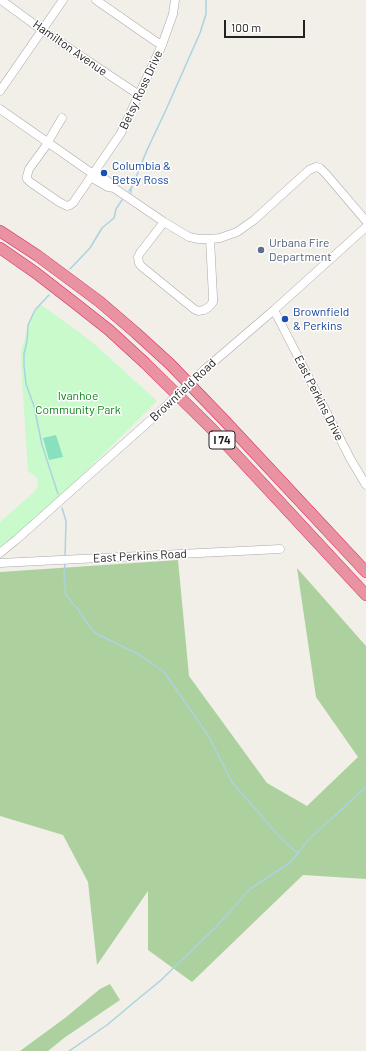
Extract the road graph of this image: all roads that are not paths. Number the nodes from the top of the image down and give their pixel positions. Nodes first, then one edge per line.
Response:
1 (1, 0) edge
2 (63, 0) edge
3 (96, 0) edge
4 (175, 0) edge
5 (42, 30) junction
6 (162, 45) junction
7 (0, 91) edge
8 (139, 95) junction
9 (1, 112) edge
10 (62, 118) dead end
11 (48, 142) junction
12 (93, 174) junction
13 (366, 221) edge
14 (164, 222) junction
15 (366, 227) edge
16 (0, 232) edge
17 (210, 239) junction
18 (0, 248) edge
19 (274, 310) junction
20 (366, 485) edge
21 (280, 549) dead end
22 (0, 553) edge
23 (0, 562) edge
24 (366, 572) edge
25 (366, 595) edge

1 - 5 street, Hamilton Avenue
2 - 5 street
3 - 6 street
4 - 6 street, Betsy Ross Drive
5 - 7 street
5 - 8 street, Hamilton Avenue
6 - 8 street, Betsy Ross Drive
8 - 12 street, Betsy Ross Drive
9 - 11 street
10 - 11 street
11 - 12 street
11 - 12 street, Betsy Ross Drive
12 - 14 street
13 - 17 street
14 - 17 street
14 - 17 street
15 - 19 street, Brownfield Road
16 - 24 highway, I 74
18 - 25 highway, I 74
19 - 20 street, East Perkins Drive
19 - 22 street, Brownfield Road, bridge
21 - 23 street, East Perkins Road

